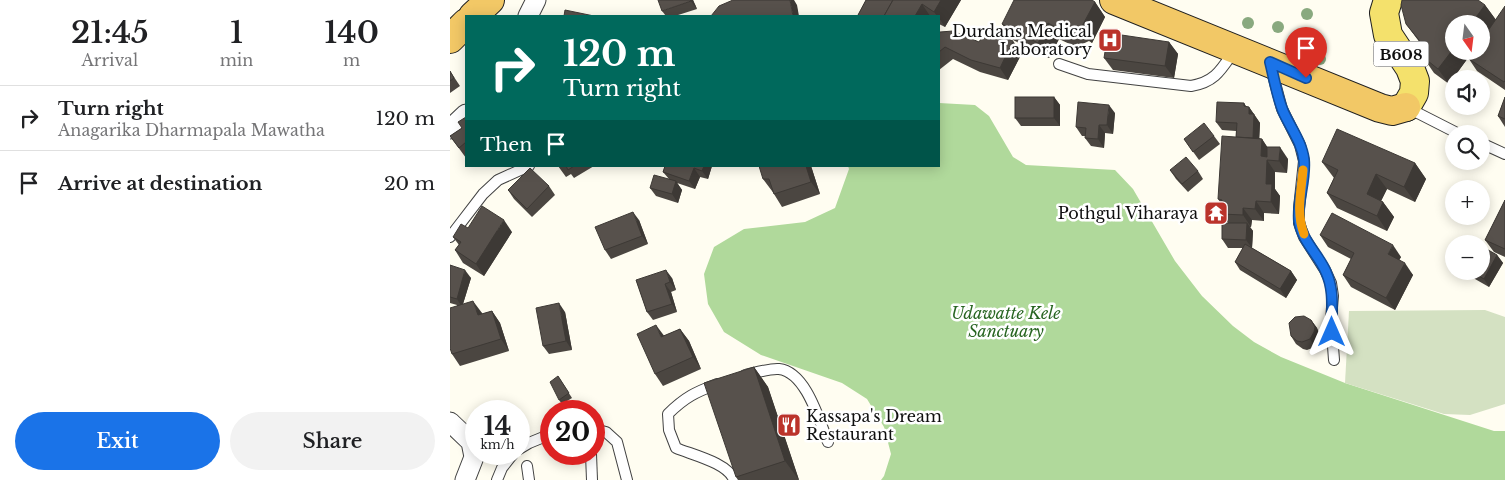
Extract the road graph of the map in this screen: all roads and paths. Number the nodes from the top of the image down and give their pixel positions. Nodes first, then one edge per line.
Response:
1 (490, 0) edge
2 (536, 0) edge
3 (1114, 0) edge
4 (1388, 0) edge
5 (474, 15) edge
6 (528, 15) edge
7 (465, 24) edge
8 (450, 39) edge
9 (1235, 51) junction
10 (1270, 62) junction
11 (1059, 64) dead end
12 (1406, 107) junction
13 (465, 115) edge
14 (1445, 127) edge
15 (450, 129) edge
16 (1490, 148) edge
17 (1505, 154) edge
18 (527, 167) edge
19 (450, 237) edge
20 (1334, 360) dead end
21 (450, 422) edge
22 (605, 432) edge
23 (828, 442) dead end
24 (504, 465) edge
25 (591, 465) edge
26 (527, 466) dead end
27 (465, 480) edge
28 (497, 480) edge
29 (528, 480) edge
30 (592, 480) edge
31 (627, 480) edge
32 (734, 480) edge

1 - 5 highway
2 - 6 street
3 - 9 highway
4 - 12 main road, B608
7 - 8 highway
9 - 10 highway
9 - 11 lane
10 - 12 highway
10 - 20 lane
12 - 14 lane
13 - 15 street
16 - 17 lane
18 - 19 lane
21 - 27 street
22 - 31 lane
23 - 32 lane
24 - 28 lane
25 - 30 lane
26 - 29 lane

